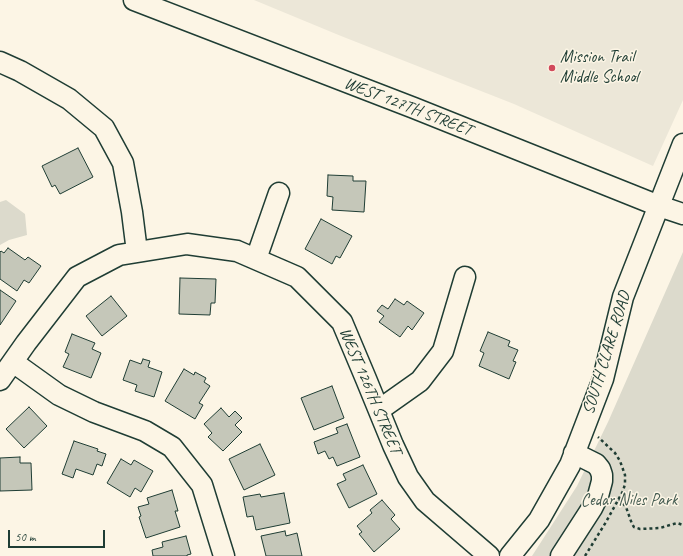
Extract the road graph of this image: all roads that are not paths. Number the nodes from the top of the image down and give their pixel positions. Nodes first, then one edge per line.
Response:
1 (134, 0) edge
2 (0, 62) edge
3 (683, 144) edge
4 (279, 193) dead end
5 (659, 206) junction
6 (683, 214) edge
7 (137, 252) junction
8 (256, 259) junction
9 (465, 277) dead end
10 (13, 362) junction
11 (0, 380) edge
12 (379, 410) junction
13 (574, 453) junction
14 (224, 556) edge
15 (489, 556) edge
16 (510, 556) edge
17 (561, 556) edge

1 - 5 street, WEST 127TH STREET
2 - 7 street
3 - 5 street, SOUTH CLARE ROAD
4 - 8 street
5 - 6 street, WEST 127TH STREET
5 - 13 street, SOUTH CLARE ROAD
7 - 8 street, WEST 126TH STREET
7 - 10 street, WEST 126TH STREET
8 - 12 street, WEST 126TH STREET
9 - 12 street
10 - 11 street, WEST 126TH STREET
10 - 14 street
12 - 15 street, WEST 126TH STREET
13 - 16 street, SOUTH CLARE ROAD
13 - 17 street

